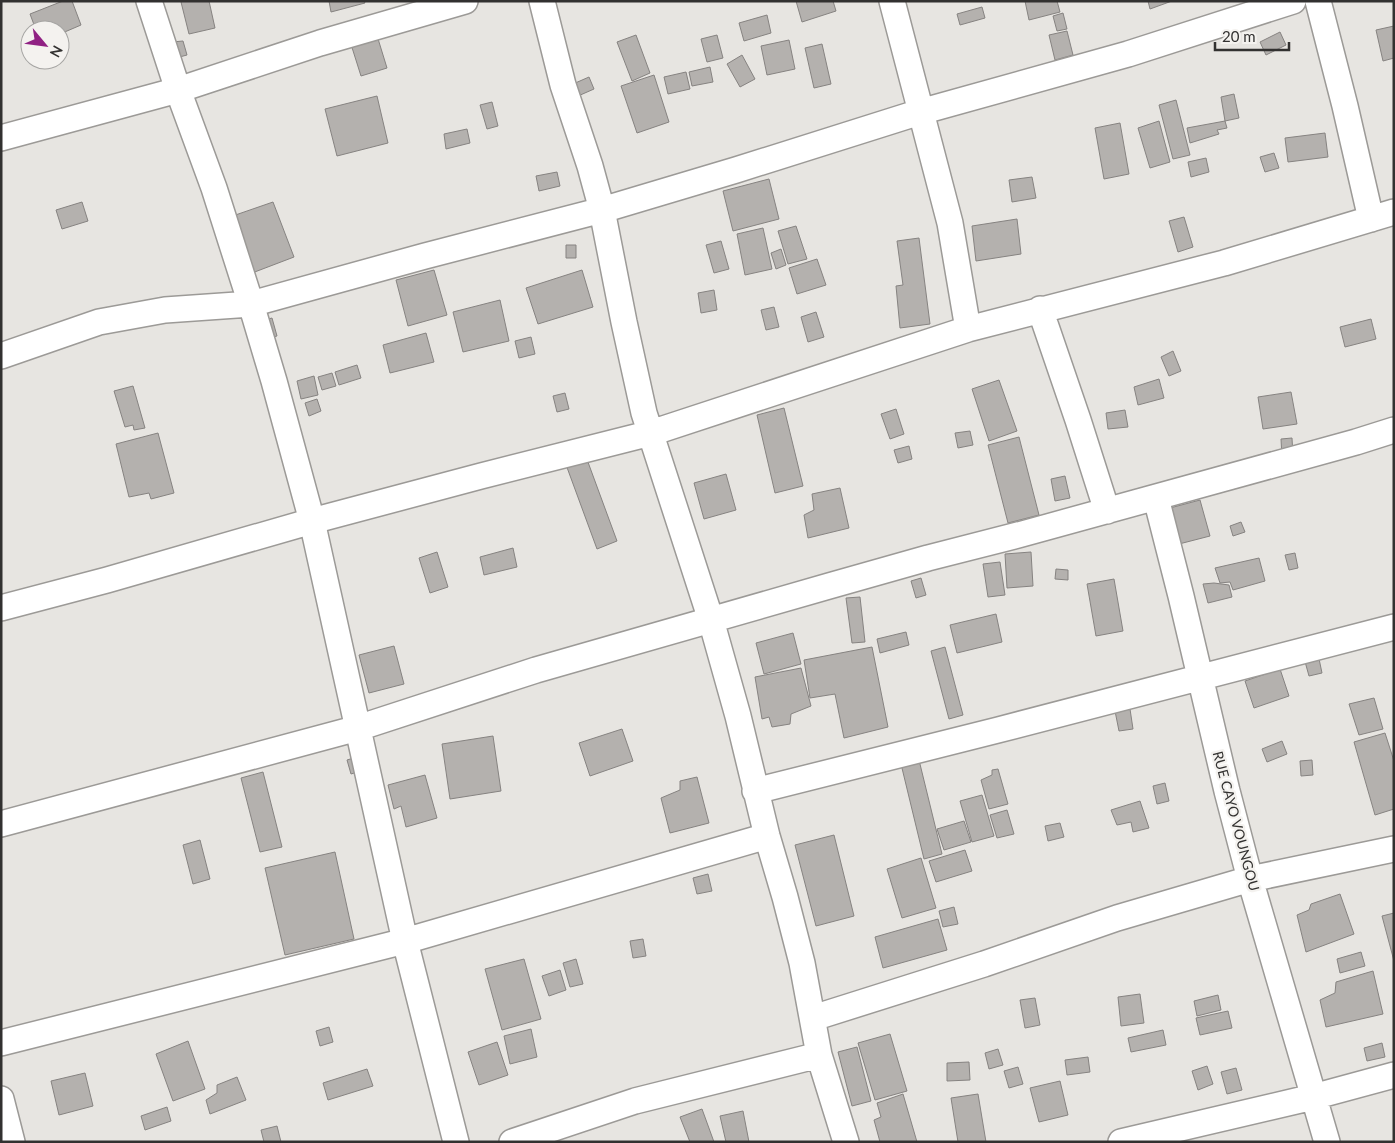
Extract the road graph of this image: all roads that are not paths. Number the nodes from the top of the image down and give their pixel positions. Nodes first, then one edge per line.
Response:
1 (149, 1) edge
2 (465, 1) edge
3 (542, 1) edge
4 (892, 1) edge
5 (1293, 1) edge
6 (1318, 1) edge
7 (178, 90) junction
8 (920, 112) junction
9 (1, 138) edge
10 (602, 210) junction
11 (1383, 215) edge
12 (251, 304) junction
13 (1040, 309) junction
14 (968, 329) junction
15 (1, 356) edge
16 (1394, 430) edge
17 (651, 433) junction
18 (1156, 498) junction
19 (1107, 511) junction
20 (312, 520) junction
21 (1, 608) edge
22 (711, 620) junction
23 (1394, 627) edge
24 (1200, 678) junction
25 (358, 728) junction
26 (755, 791) junction
27 (1, 824) edge
28 (767, 836) junction
29 (1394, 849) edge
30 (1250, 879) junction
31 (405, 941) junction
32 (813, 1018) junction
33 (1, 1043) edge
34 (820, 1055) junction
35 (1394, 1075) edge
36 (1313, 1097) junction
37 (1, 1099) edge
38 (12, 1142) edge
39 (456, 1142) edge
40 (512, 1142) edge
41 (846, 1142) edge
42 (1121, 1142) edge
43 (1327, 1142) edge

1 - 7 street
2 - 7 street
3 - 10 street
4 - 8 street
5 - 8 street
6 - 11 street
7 - 9 street
7 - 12 street
8 - 10 street
8 - 14 street
10 - 12 street
10 - 17 street
11 - 13 street
12 - 15 street
12 - 20 street
13 - 14 street
13 - 19 street
14 - 17 street
16 - 18 street
17 - 20 street
17 - 22 street
18 - 19 street
18 - 24 street, RUE CAYO VOUNGOU
19 - 22 street
20 - 21 street
20 - 25 street
22 - 25 street
22 - 26 street
23 - 24 street
24 - 26 street
24 - 30 street, RUE CAYO VOUNGOU
25 - 27 street
25 - 31 street
26 - 28 street
28 - 31 street
28 - 32 street
29 - 30 street
30 - 32 street
30 - 36 street, RUE CAYO VOUNGOU
31 - 33 street
31 - 39 street
32 - 34 street
34 - 40 street
34 - 41 street
35 - 36 street
36 - 42 street
36 - 43 street, RUE CAYO VOUNGOU
37 - 38 street

